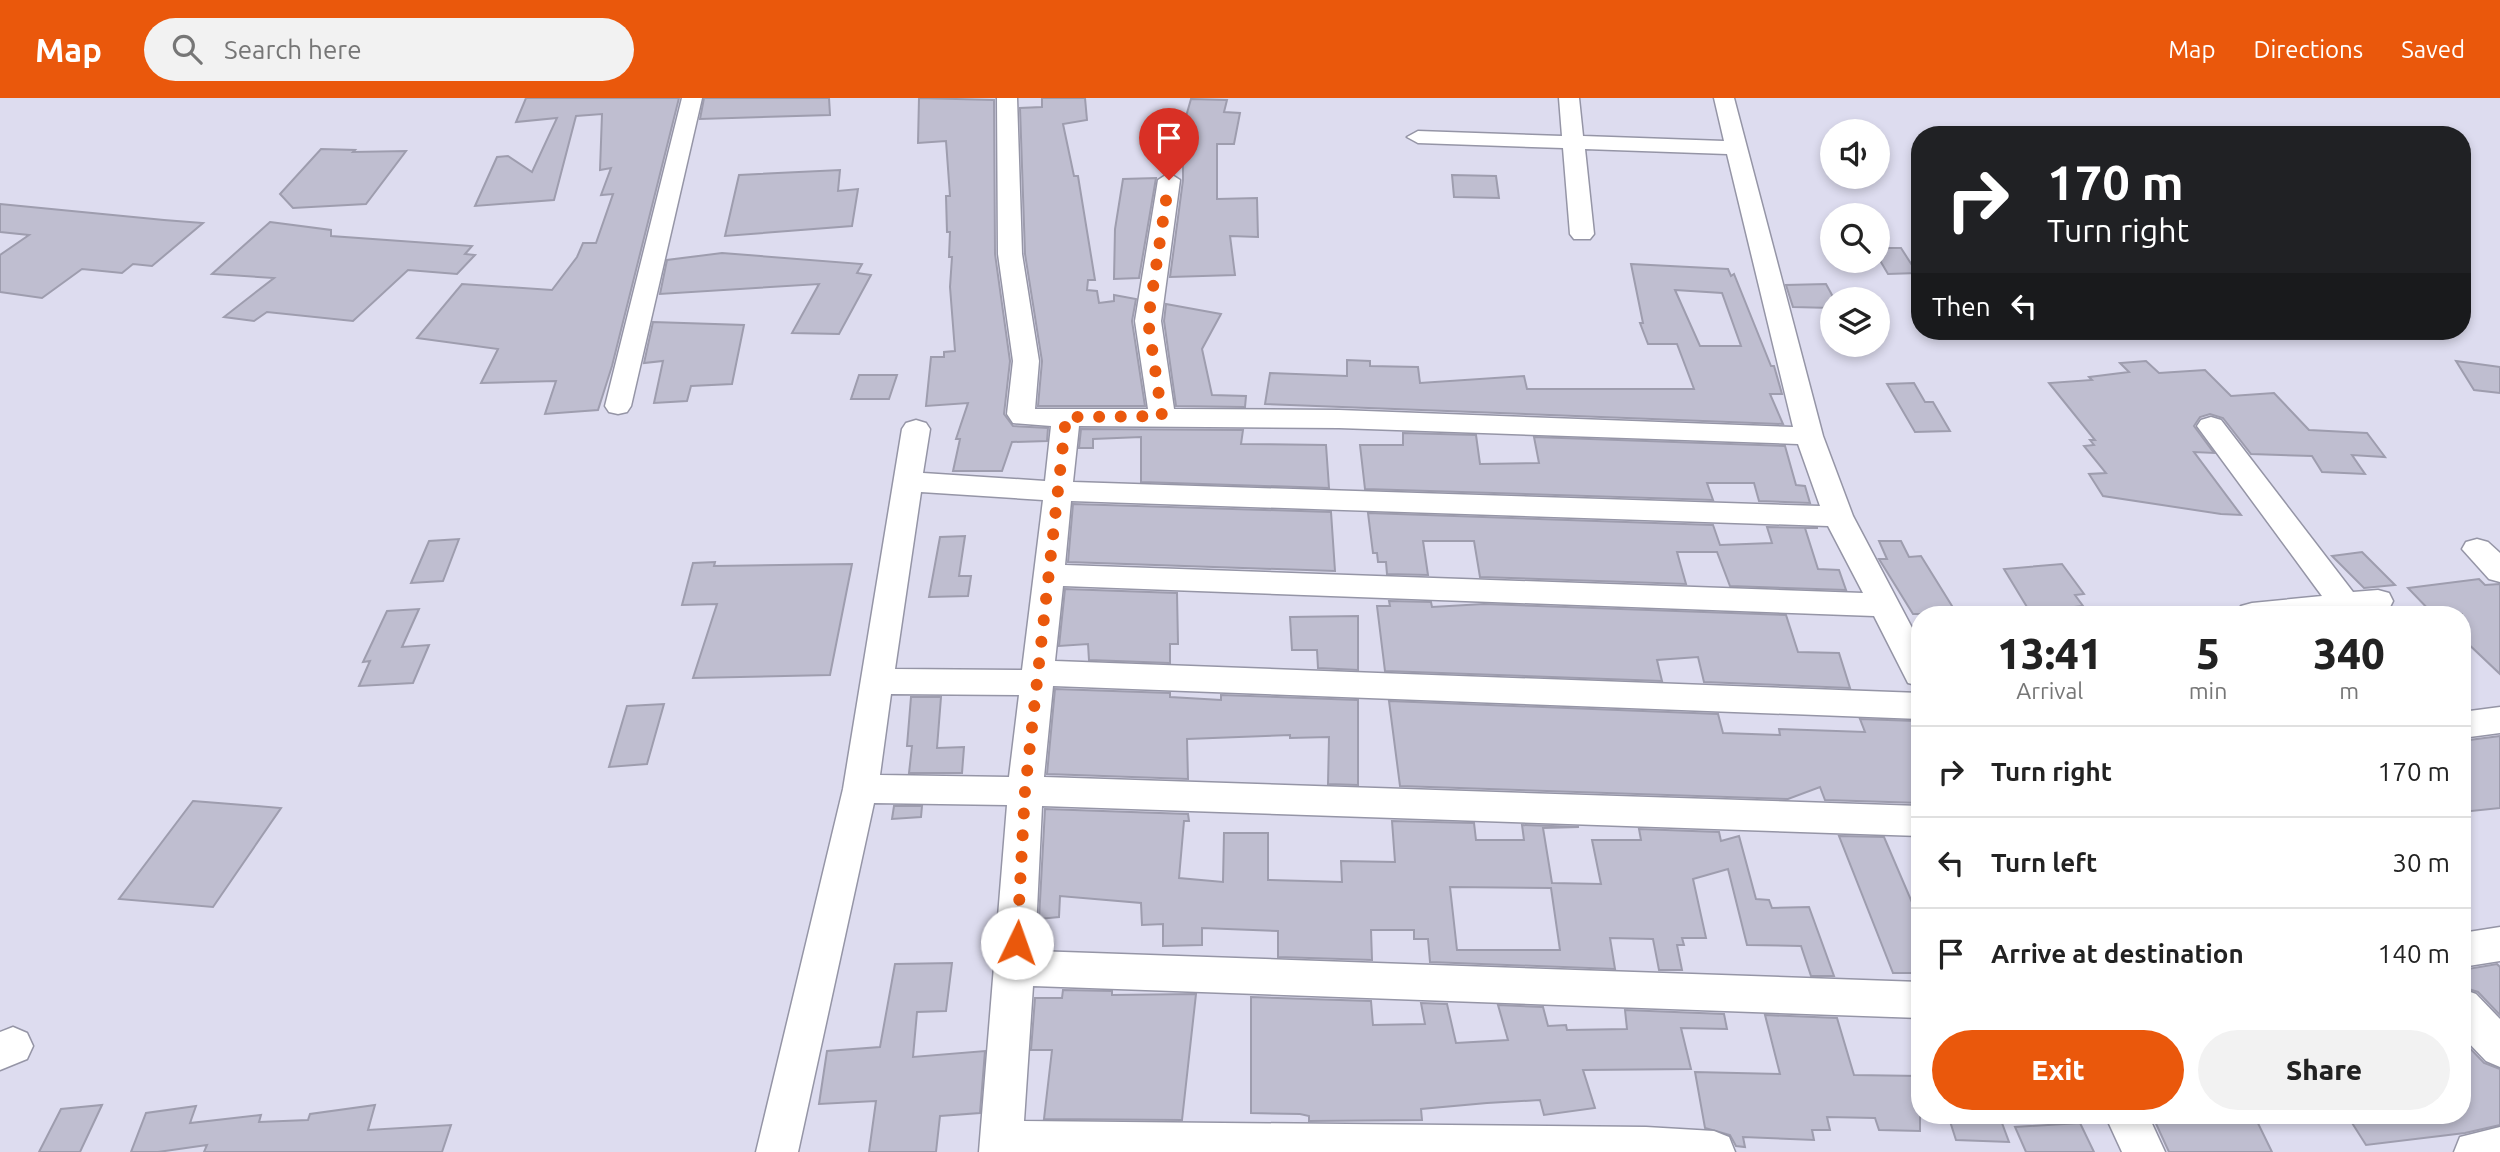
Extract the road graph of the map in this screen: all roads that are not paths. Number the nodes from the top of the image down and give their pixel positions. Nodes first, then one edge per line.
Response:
1 (692, 98) edge
2 (1007, 98) edge
3 (1569, 98) edge
4 (1724, 98) edge
5 (1418, 136) dead end
6 (1573, 142) junction
7 (1735, 148) junction
8 (1169, 180) dead end
9 (1582, 233) dead end
10 (618, 406) dead end
11 (1162, 416) junction
12 (1066, 417) junction
13 (2211, 426) dead end
14 (916, 429) dead end
15 (1809, 436) junction
16 (910, 482) junction
17 (1058, 491) junction
18 (1838, 516) junction
19 (2477, 549) dead end
20 (2500, 571) edge
21 (1049, 575) junction
22 (2378, 601) dead end
23 (2345, 604) junction
24 (1884, 605) junction
25 (2326, 606) edge
26 (1911, 650) edge
27 (1037, 678) junction
28 (878, 681) junction
29 (1911, 706) edge
30 (2500, 720) edge
31 (2471, 724) edge
32 (860, 789) junction
33 (1025, 791) junction
34 (1911, 821) edge
35 (2500, 944) edge
36 (2471, 949) edge
37 (1015, 968) junction
38 (1911, 1000) edge
39 (2471, 1017) edge
40 (2500, 1048) edge
41 (2130, 1124) edge
42 (1000, 1147) edge
43 (2500, 1148) edge
44 (777, 1152) edge
45 (1714, 1152) edge
46 (2144, 1152) edge
47 (2475, 1152) edge

1 - 10 street
2 - 12 street
3 - 6 street
4 - 7 street
5 - 6 street
6 - 7 street
6 - 9 street
7 - 15 street
8 - 11 street
11 - 12 street
11 - 15 street
12 - 17 street
13 - 23 street
14 - 16 street
15 - 18 street
16 - 17 street
16 - 28 street
17 - 18 street
17 - 21 street
18 - 24 street
19 - 20 street
21 - 24 street
21 - 27 street
22 - 23 street
23 - 25 street
24 - 26 street
27 - 28 street
27 - 29 street
27 - 33 street
28 - 32 street
30 - 31 street
32 - 33 street
32 - 44 street
33 - 34 street
33 - 37 street
35 - 36 street
37 - 38 street
37 - 42 street
39 - 40 street
41 - 46 street
42 - 45 street
43 - 47 street

